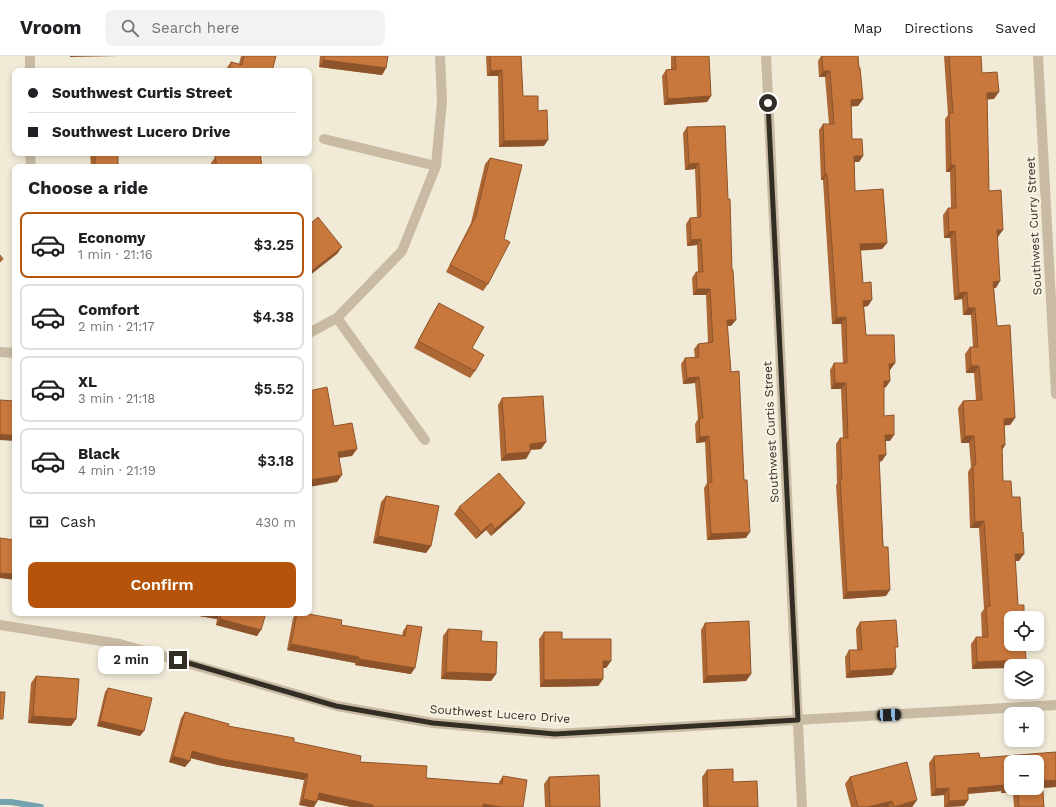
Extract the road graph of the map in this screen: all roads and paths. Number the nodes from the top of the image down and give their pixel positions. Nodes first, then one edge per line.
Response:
1 (30, 56) edge
2 (440, 56) edge
3 (766, 56) edge
4 (1038, 56) edge
5 (30, 68) edge
6 (324, 139) dead end
7 (436, 166) junction
8 (337, 318) junction
9 (312, 331) edge
10 (0, 352) edge
11 (12, 354) edge
12 (1056, 394) edge
13 (425, 440) dead end
14 (0, 625) edge
15 (1056, 705) edge
16 (798, 720) junction
17 (802, 807) edge

1 - 5 street
2 - 7 street
3 - 16 street, Southwest Curtis Street
4 - 12 street, Southwest Curry Street
6 - 7 street
7 - 8 street
8 - 9 street
8 - 13 street
10 - 11 street
14 - 16 street, Southwest Lucero Drive
15 - 16 street, Southwest Lucero Drive
16 - 17 street, Southwest Curtis Street

